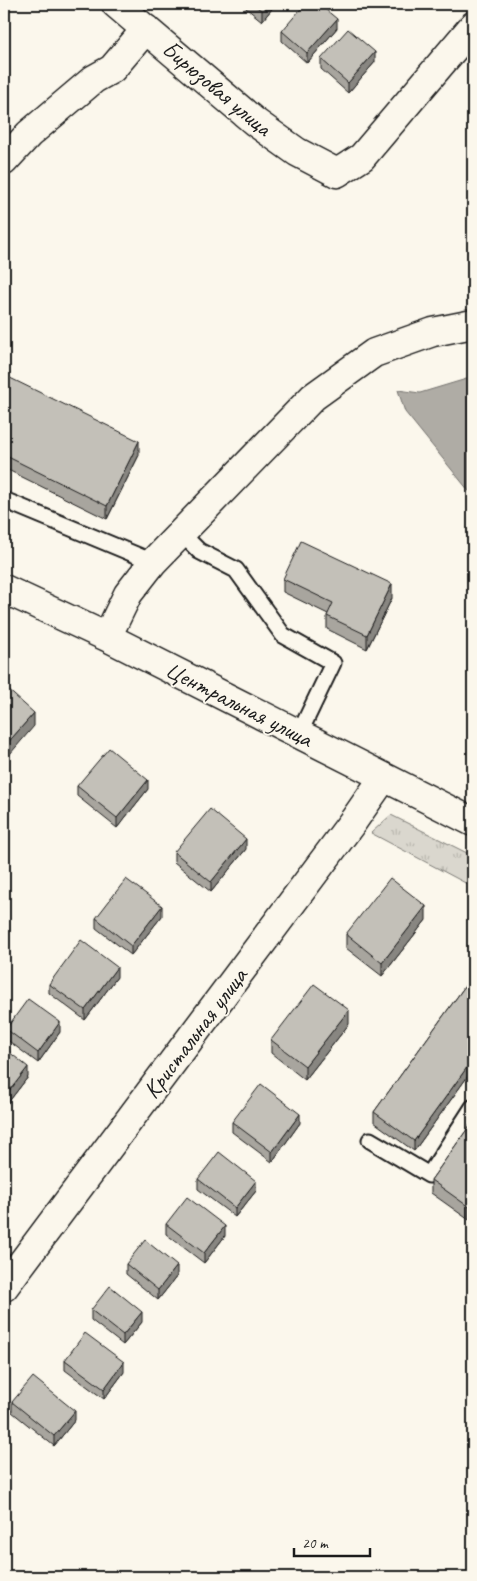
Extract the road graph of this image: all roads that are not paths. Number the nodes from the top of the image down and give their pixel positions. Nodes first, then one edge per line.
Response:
1 (116, 4) edge
2 (473, 26) edge
3 (146, 29) junction
4 (4, 161) edge
5 (473, 324) edge
6 (4, 500) edge
7 (181, 533) junction
8 (153, 562) junction
9 (4, 589) edge
10 (107, 637) junction
11 (299, 734) junction
12 (384, 777) junction
13 (473, 822) edge
14 (473, 1107) edge
15 (370, 1140) dead end
16 (4, 1287) edge

1 - 3 street, Бирюзовая улица
2 - 3 street, Бирюзовая улица
3 - 4 street
5 - 7 street
6 - 8 lane
7 - 8 street
7 - 11 lane
8 - 10 street
9 - 10 street, Центральная улица
10 - 11 street, Центральная улица
11 - 12 street, Центральная улица
12 - 13 street, Центральная улица
12 - 16 street, Кристальная улица
14 - 15 lane

